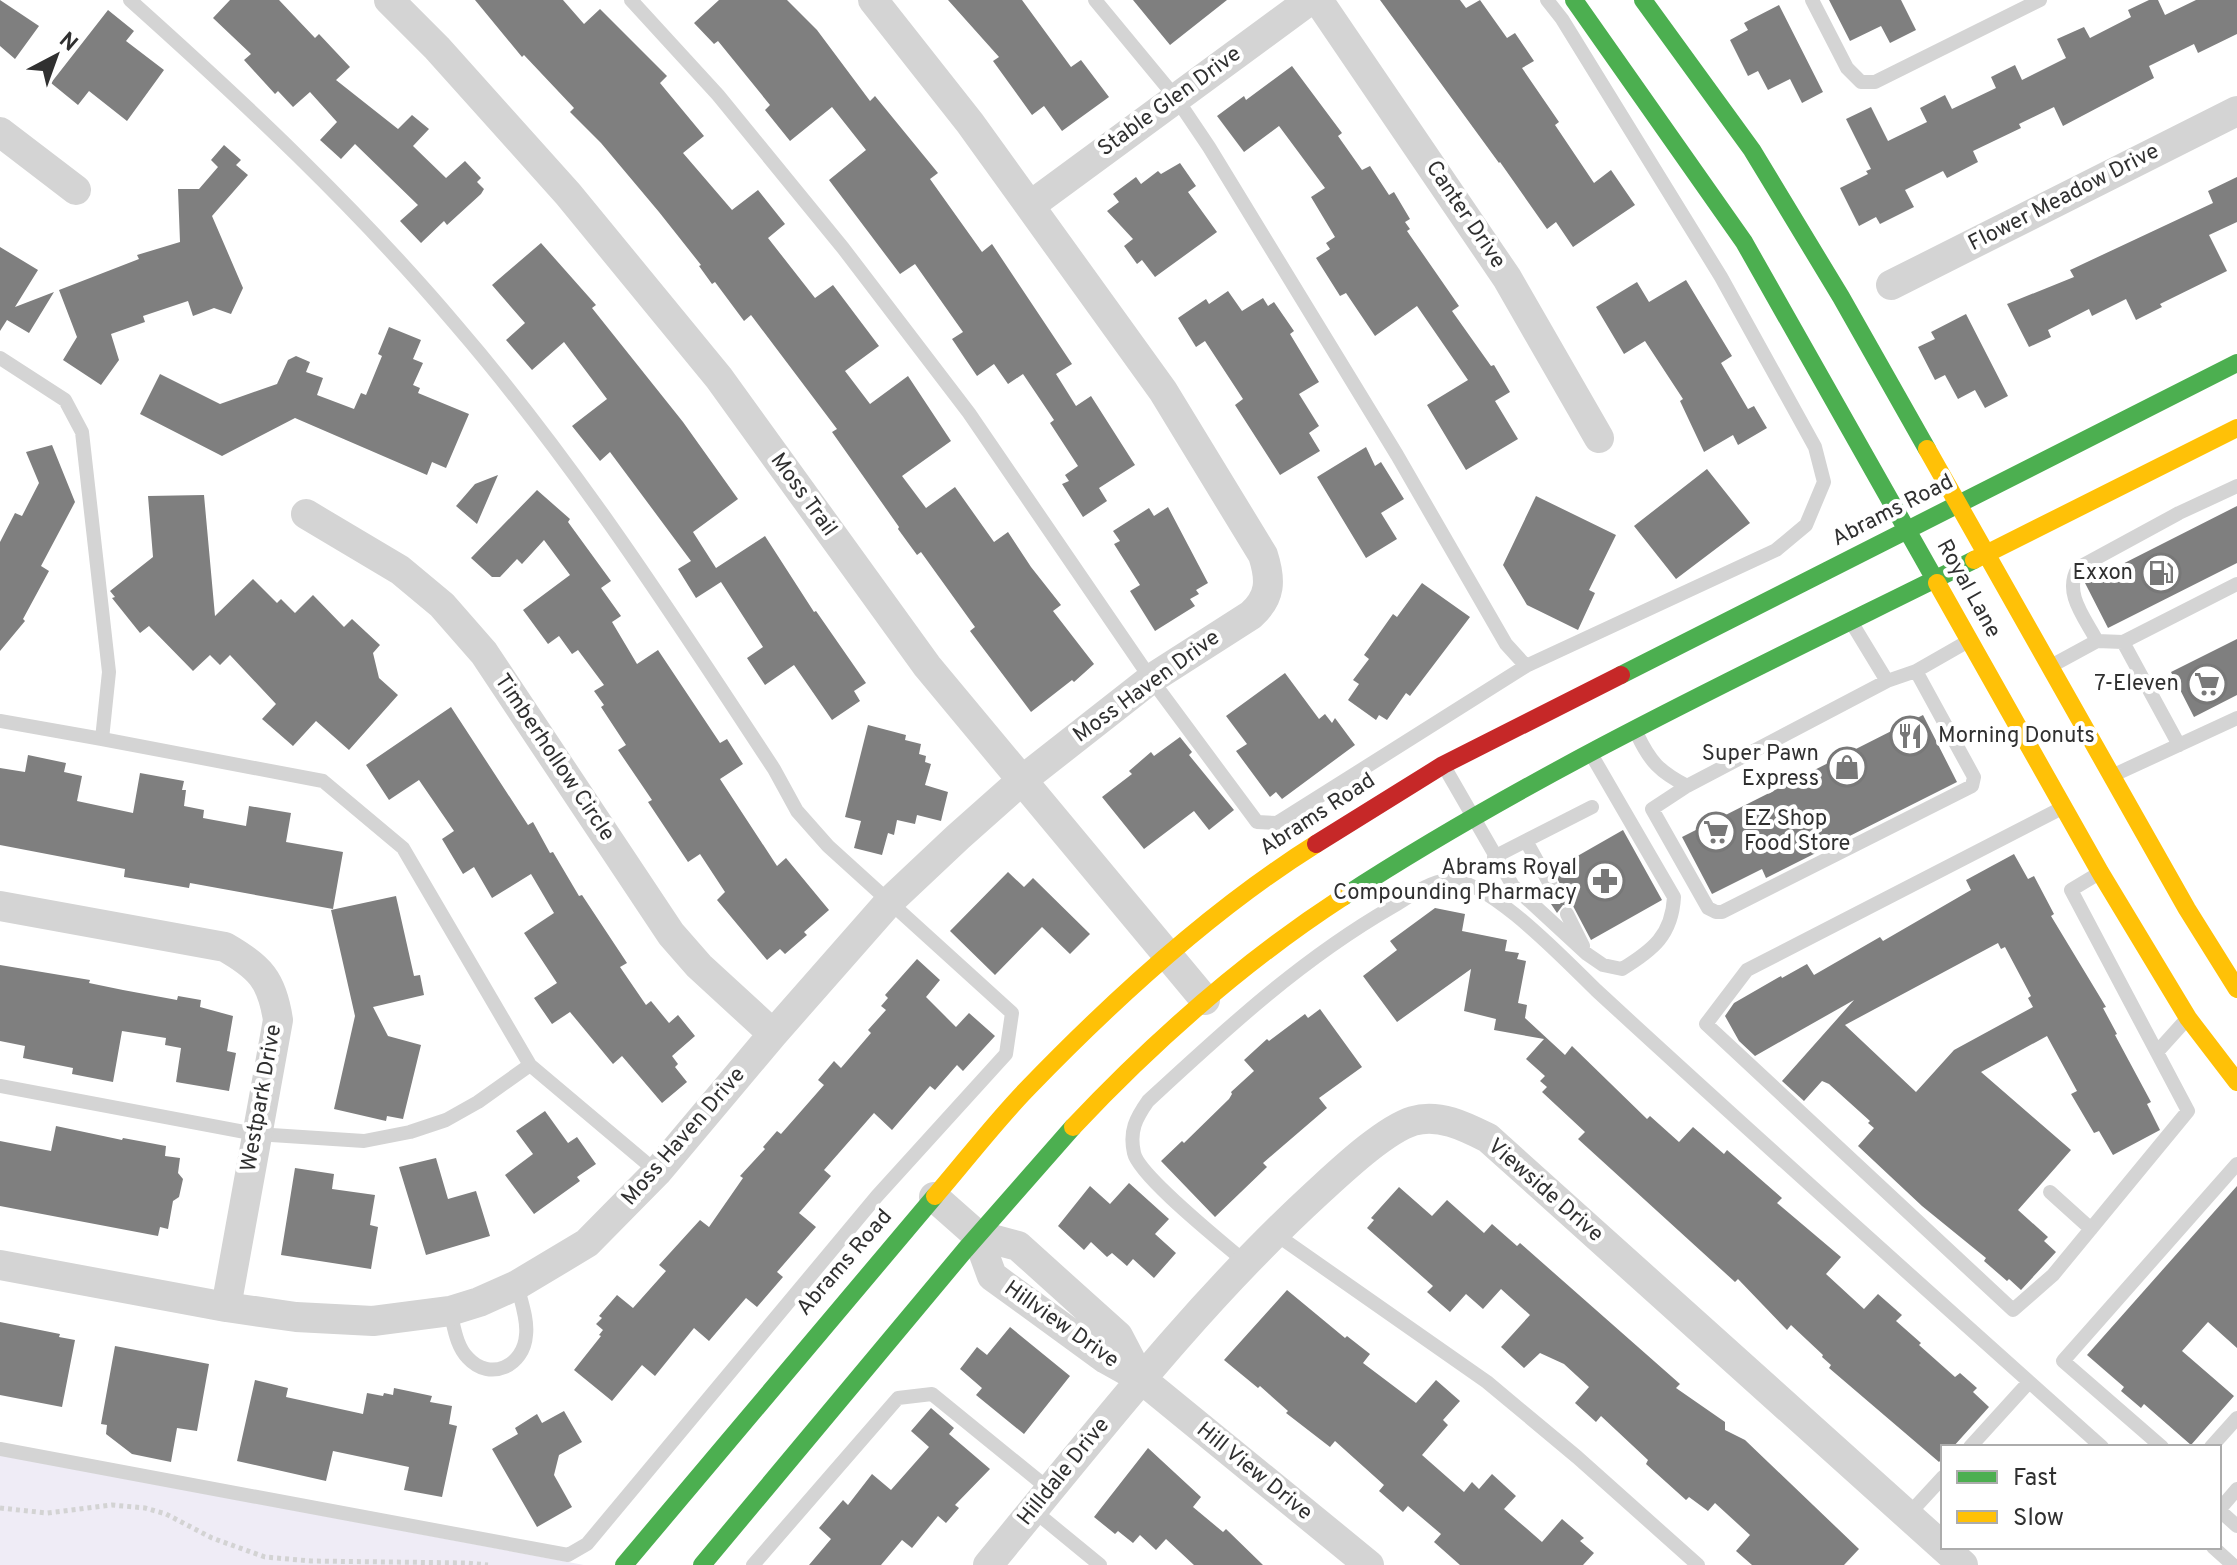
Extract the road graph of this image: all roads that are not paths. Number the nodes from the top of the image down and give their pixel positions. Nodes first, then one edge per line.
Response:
1 (130, 0) edge
2 (389, 0) edge
3 (631, 0) edge
4 (873, 0) edge
5 (1095, 0) edge
6 (1310, 0) edge
7 (1318, 0) edge
8 (1547, 0) edge
9 (1574, 0) edge
10 (1643, 0) edge
11 (1812, 0) edge
12 (2040, 0) edge
13 (1176, 98) junction
14 (2237, 111) edge
15 (0, 132) edge
16 (76, 190) dead end
17 (1031, 205) junction
18 (1891, 285) dead end
19 (0, 358) edge
20 (2237, 363) edge
21 (2237, 428) edge
22 (1599, 438) dead end
23 (2237, 486) edge
24 (1959, 505) junction
25 (306, 514) dead end
26 (1908, 531) junction
27 (1987, 553) junction
28 (1934, 579) junction
29 (2237, 584) edge
30 (1851, 621) junction
31 (1969, 641) junction
32 (2097, 641) junction
33 (2123, 642) junction
34 (1526, 666) junction
35 (2050, 667) junction
36 (1916, 671) junction
37 (1151, 679) junction
38 (1887, 681) junction
39 (2237, 718) edge
40 (0, 721) edge
41 (1635, 730) junction
42 (102, 739) junction
43 (2179, 745) junction
44 (1590, 753) junction
45 (1443, 765) junction
46 (2112, 776) junction
47 (1021, 781) junction
48 (1687, 786) junction
49 (1592, 807) dead end
50 (2064, 807) junction
51 (1472, 816) junction
52 (1526, 841) junction
53 (1494, 857) junction
54 (2100, 872) junction
55 (1556, 895) dead end
56 (890, 901) junction
57 (0, 906) edge
58 (1567, 914) dead end
59 (1169, 954) junction
60 (1587, 954) junction
61 (2230, 980) edge
62 (1205, 1000) junction
63 (2193, 1013) junction
64 (773, 1034) junction
65 (2157, 1052) junction
66 (530, 1065) junction
67 (2237, 1082) edge
68 (0, 1086) edge
69 (256, 1134) junction
70 (2237, 1164) edge
71 (657, 1172) junction
72 (2050, 1192) dead end
73 (934, 1197) junction
74 (2091, 1229) junction
75 (1274, 1232) junction
76 (977, 1235) junction
77 (1244, 1261) junction
78 (0, 1265) edge
79 (517, 1285) junction
80 (226, 1307) junction
81 (450, 1311) junction
82 (1140, 1378) junction
83 (2029, 1382) junction
84 (2237, 1418) edge
85 (1972, 1445) edge
86 (2100, 1445) edge
87 (2160, 1445) edge
88 (2213, 1445) edge
89 (0, 1449) edge
90 (1941, 1479) edge
91 (2237, 1489) edge
92 (1041, 1500) junction
93 (2221, 1508) edge
94 (2221, 1512) edge
95 (1908, 1515) junction
96 (2237, 1526) edge
97 (1941, 1545) edge
98 (1945, 1549) edge
99 (2215, 1549) edge
100 (624, 1565) edge
101 (702, 1565) edge
102 (753, 1565) edge
103 (988, 1565) edge
104 (1100, 1565) edge
105 (1369, 1565) edge
106 (1698, 1565) edge
107 (1963, 1565) edge
108 (2233, 1565) edge

1 - 56 lane
2 - 47 street, Moss Trail
3 - 37 lane
4 - 17 street, Moss Haven Drive
5 - 13 lane
6 - 13 street, Stable Glen Drive
7 - 22 street, Canter Drive
8 - 34 lane
9 - 26 main road, Royal Lane
10 - 24 main road, Royal Lane
11 - 12 lane
13 - 17 street, Stable Glen Drive
13 - 34 lane
14 - 18 street, Flower Meadow Drive
15 - 16 street
17 - 37 street, Moss Haven Drive
19 - 42 lane
20 - 24 main road, Abrams Road
21 - 27 main road
23 - 32 lane
24 - 26 main road, Abrams Road
24 - 27 main road, Royal Lane
25 - 64 street, Timberhollow Circle
26 - 28 main road, Royal Lane
26 - 45 main road, Abrams Road
27 - 28 main road
27 - 35 main road, Royal Lane
28 - 30 main road
28 - 31 main road, Royal Lane
29 - 33 lane
30 - 38 lane
30 - 41 main road
31 - 36 lane
31 - 50 main road, Royal Lane
32 - 33 lane
32 - 35 lane
33 - 43 lane
34 - 37 lane
35 - 46 main road, Royal Lane
36 - 38 lane
36 - 48 lane
37 - 47 street, Moss Haven Drive
38 - 48 lane
39 - 43 lane
40 - 42 lane
41 - 44 main road
41 - 48 lane
42 - 66 lane
43 - 46 lane
44 - 51 main road
44 - 60 lane
45 - 51 lane
45 - 59 main road, Abrams Road
46 - 61 main road, Royal Lane
47 - 56 street, Moss Haven Drive
47 - 59 street, Moss Trail
49 - 52 lane
50 - 54 main road, Royal Lane
50 - 74 lane
51 - 53 lane
51 - 62 main road
52 - 53 lane
52 - 55 lane
53 - 60 lane
54 - 63 main road, Royal Lane
54 - 65 lane
56 - 64 street, Moss Haven Drive
56 - 89 lane
57 - 69 street, Westpark Drive
58 - 60 lane
59 - 62 street, Moss Trail
59 - 73 main road, Abrams Road
62 - 76 main road
63 - 65 lane
63 - 67 main road, Royal Lane
64 - 71 street, Moss Haven Drive
65 - 74 lane
66 - 69 lane
66 - 71 lane
68 - 69 lane
69 - 80 street, Westpark Drive
70 - 87 lane
71 - 79 street, Moss Haven Drive
72 - 74 lane
73 - 76 street, Hillview Drive
73 - 100 main road, Abrams Road
75 - 77 street, Viewside Drive
75 - 95 street, Viewside Drive
75 - 106 lane
76 - 82 street, Hillview Drive
76 - 101 main road
77 - 82 street, Viewside Drive
77 - 83 lane
78 - 80 street, Moss Haven Drive
79 - 81 street, Moss Haven Drive
79 - 81 lane
80 - 81 street, Moss Haven Drive
82 - 92 street, Hilldale Drive
82 - 105 street, Hill View Drive
83 - 85 lane
83 - 86 lane
84 - 88 lane
90 - 95 lane
91 - 93 lane
92 - 102 lane
92 - 103 street, Hilldale Drive
92 - 104 lane
94 - 96 lane
95 - 97 street, Viewside Drive
98 - 107 street, Viewside Drive
99 - 108 lane

